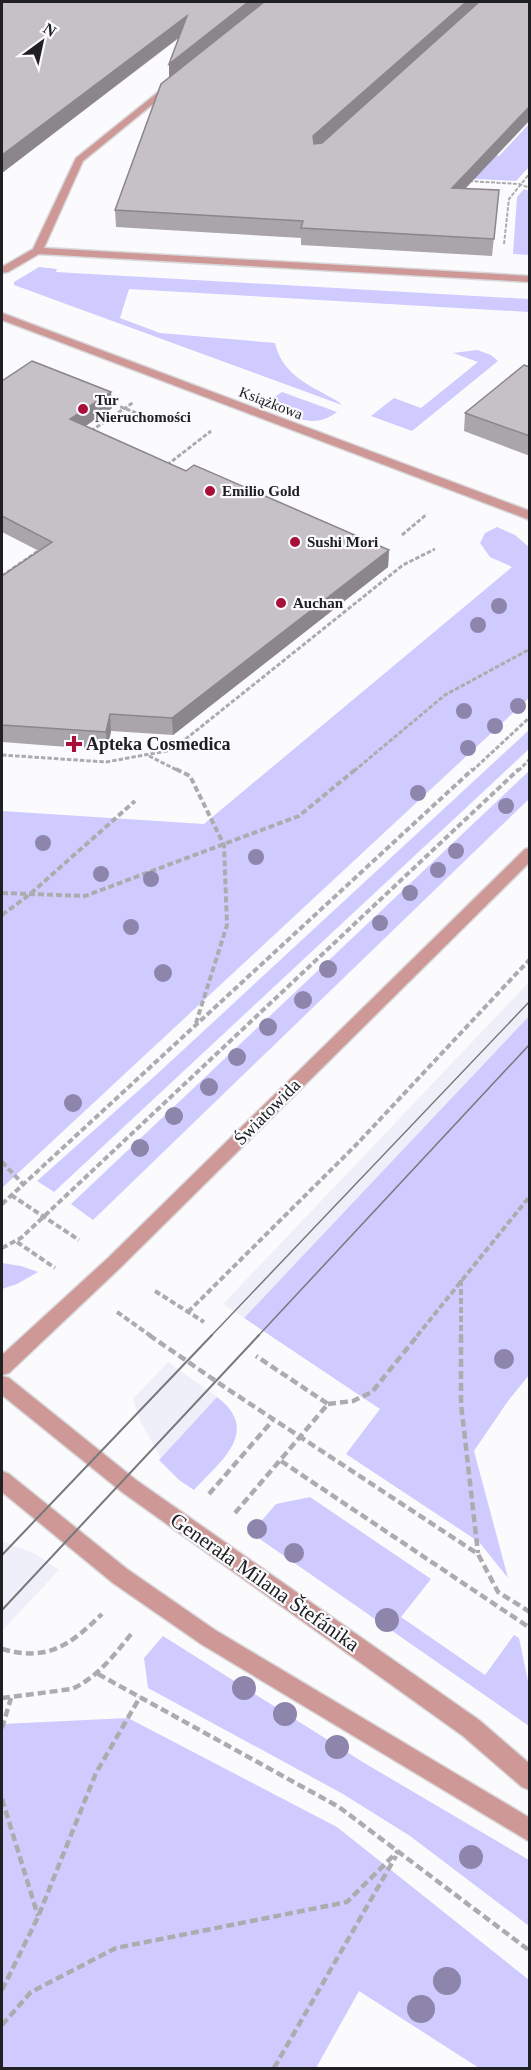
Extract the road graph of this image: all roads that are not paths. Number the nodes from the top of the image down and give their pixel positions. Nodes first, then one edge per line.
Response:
1 (183, 75) edge
2 (37, 251) junction
3 (4, 270) dead end
4 (530, 279) edge
5 (2, 316) edge
6 (530, 516) edge
7 (530, 853) edge
8 (2, 1367) edge
9 (2, 1384) edge
10 (2, 1480) edge
11 (530, 1779) edge
12 (530, 1831) edge

1 - 2 street
2 - 3 street
2 - 4 street
5 - 6 street, Książkowa
7 - 8 street, Światowida
9 - 11 street, Generała Milana Štefánika
10 - 12 street

